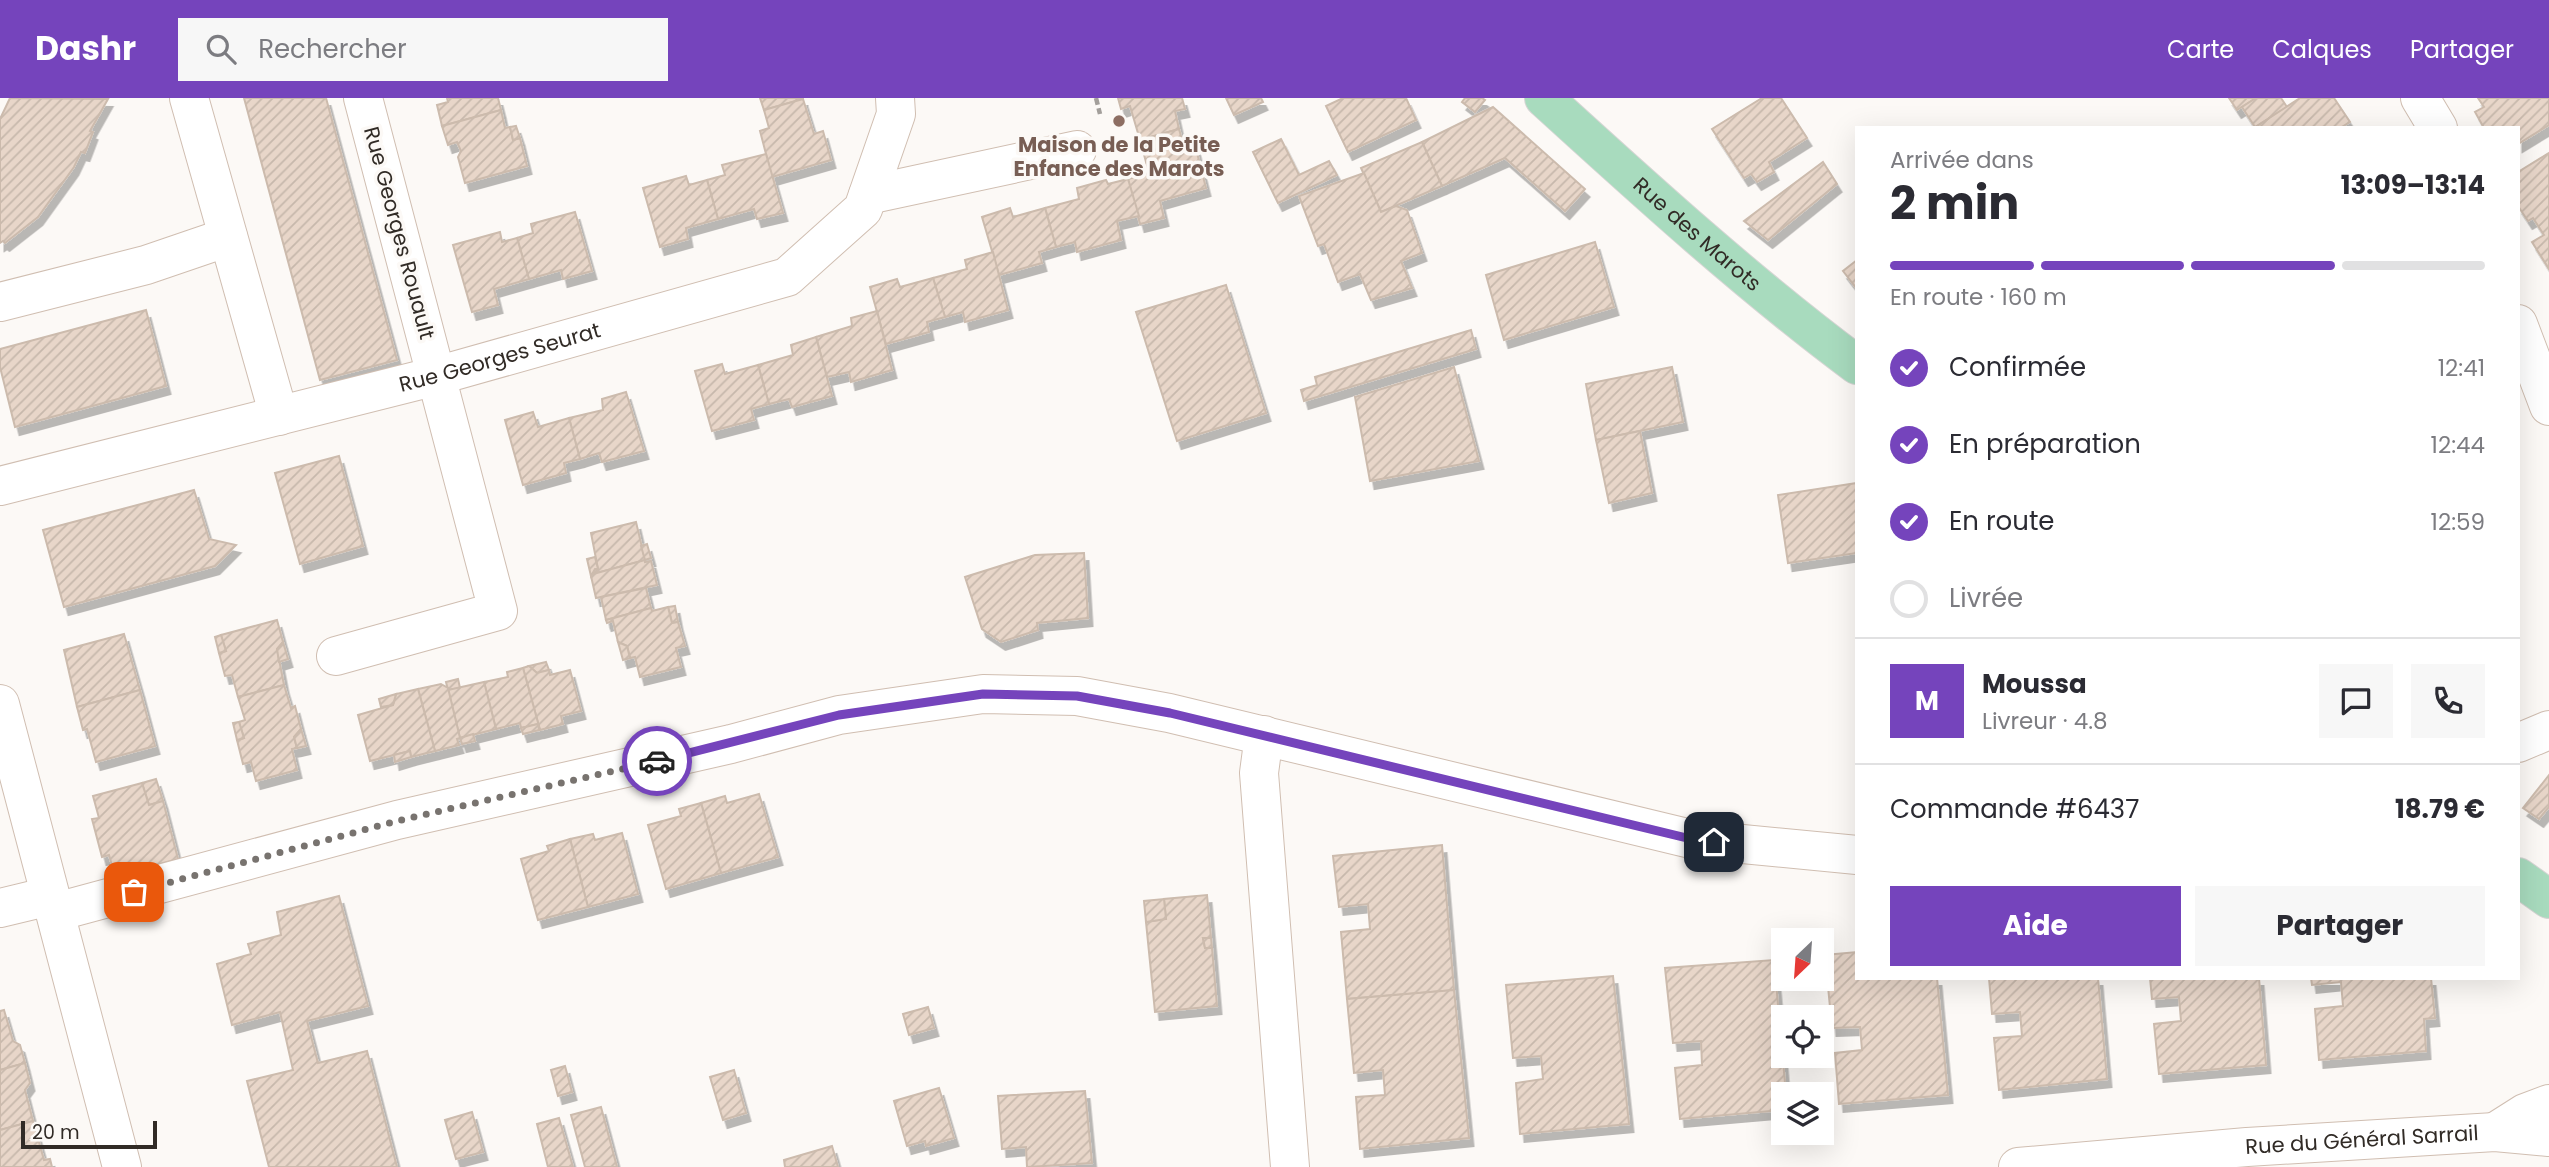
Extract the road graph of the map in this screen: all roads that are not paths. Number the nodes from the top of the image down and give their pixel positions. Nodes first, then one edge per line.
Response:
1 (189, 98) edge
2 (363, 98) edge
3 (895, 98) edge
4 (1544, 98) edge
5 (2420, 98) edge
6 (2437, 126) edge
7 (1077, 150) dead end
8 (868, 195) junction
9 (228, 237) junction
10 (0, 302) edge
11 (2520, 329) edge
12 (1855, 364) edge
13 (436, 376) junction
14 (2549, 406) edge
15 (267, 418) junction
16 (0, 486) edge
17 (336, 656) dead end
18 (1, 707) edge
19 (2549, 730) edge
20 (1265, 735) junction
21 (2520, 742) edge
22 (1855, 855) edge
23 (2520, 878) edge
24 (2549, 899) edge
25 (53, 904) junction
26 (0, 908) edge
27 (2549, 1104) edge
28 (2495, 1132) junction
29 (2549, 1137) edge
30 (2250, 1157) edge
31 (2042, 1166) edge
32 (122, 1167) edge
33 (1290, 1167) edge

1 - 9 street
2 - 13 street, Rue Georges Rouault
3 - 8 street, Rue Georges Seurat
4 - 12 main road, Rue des Marots
5 - 6 street
7 - 8 street
8 - 13 street, Rue Georges Seurat
9 - 10 street
9 - 15 street
11 - 14 street
13 - 15 street, Rue Georges Seurat
13 - 17 street, Rue Georges Rouault
15 - 16 street, Rue Georges Seurat
18 - 25 street
19 - 21 street
20 - 22 street
20 - 25 street
20 - 33 street
23 - 24 main road
25 - 26 street
25 - 32 street
27 - 28 street, Rue du Général Sarrail
28 - 29 street, Rue du Général Sarrail
28 - 30 street, Rue du Général Sarrail
30 - 31 street, Rue du Général Sarrail

